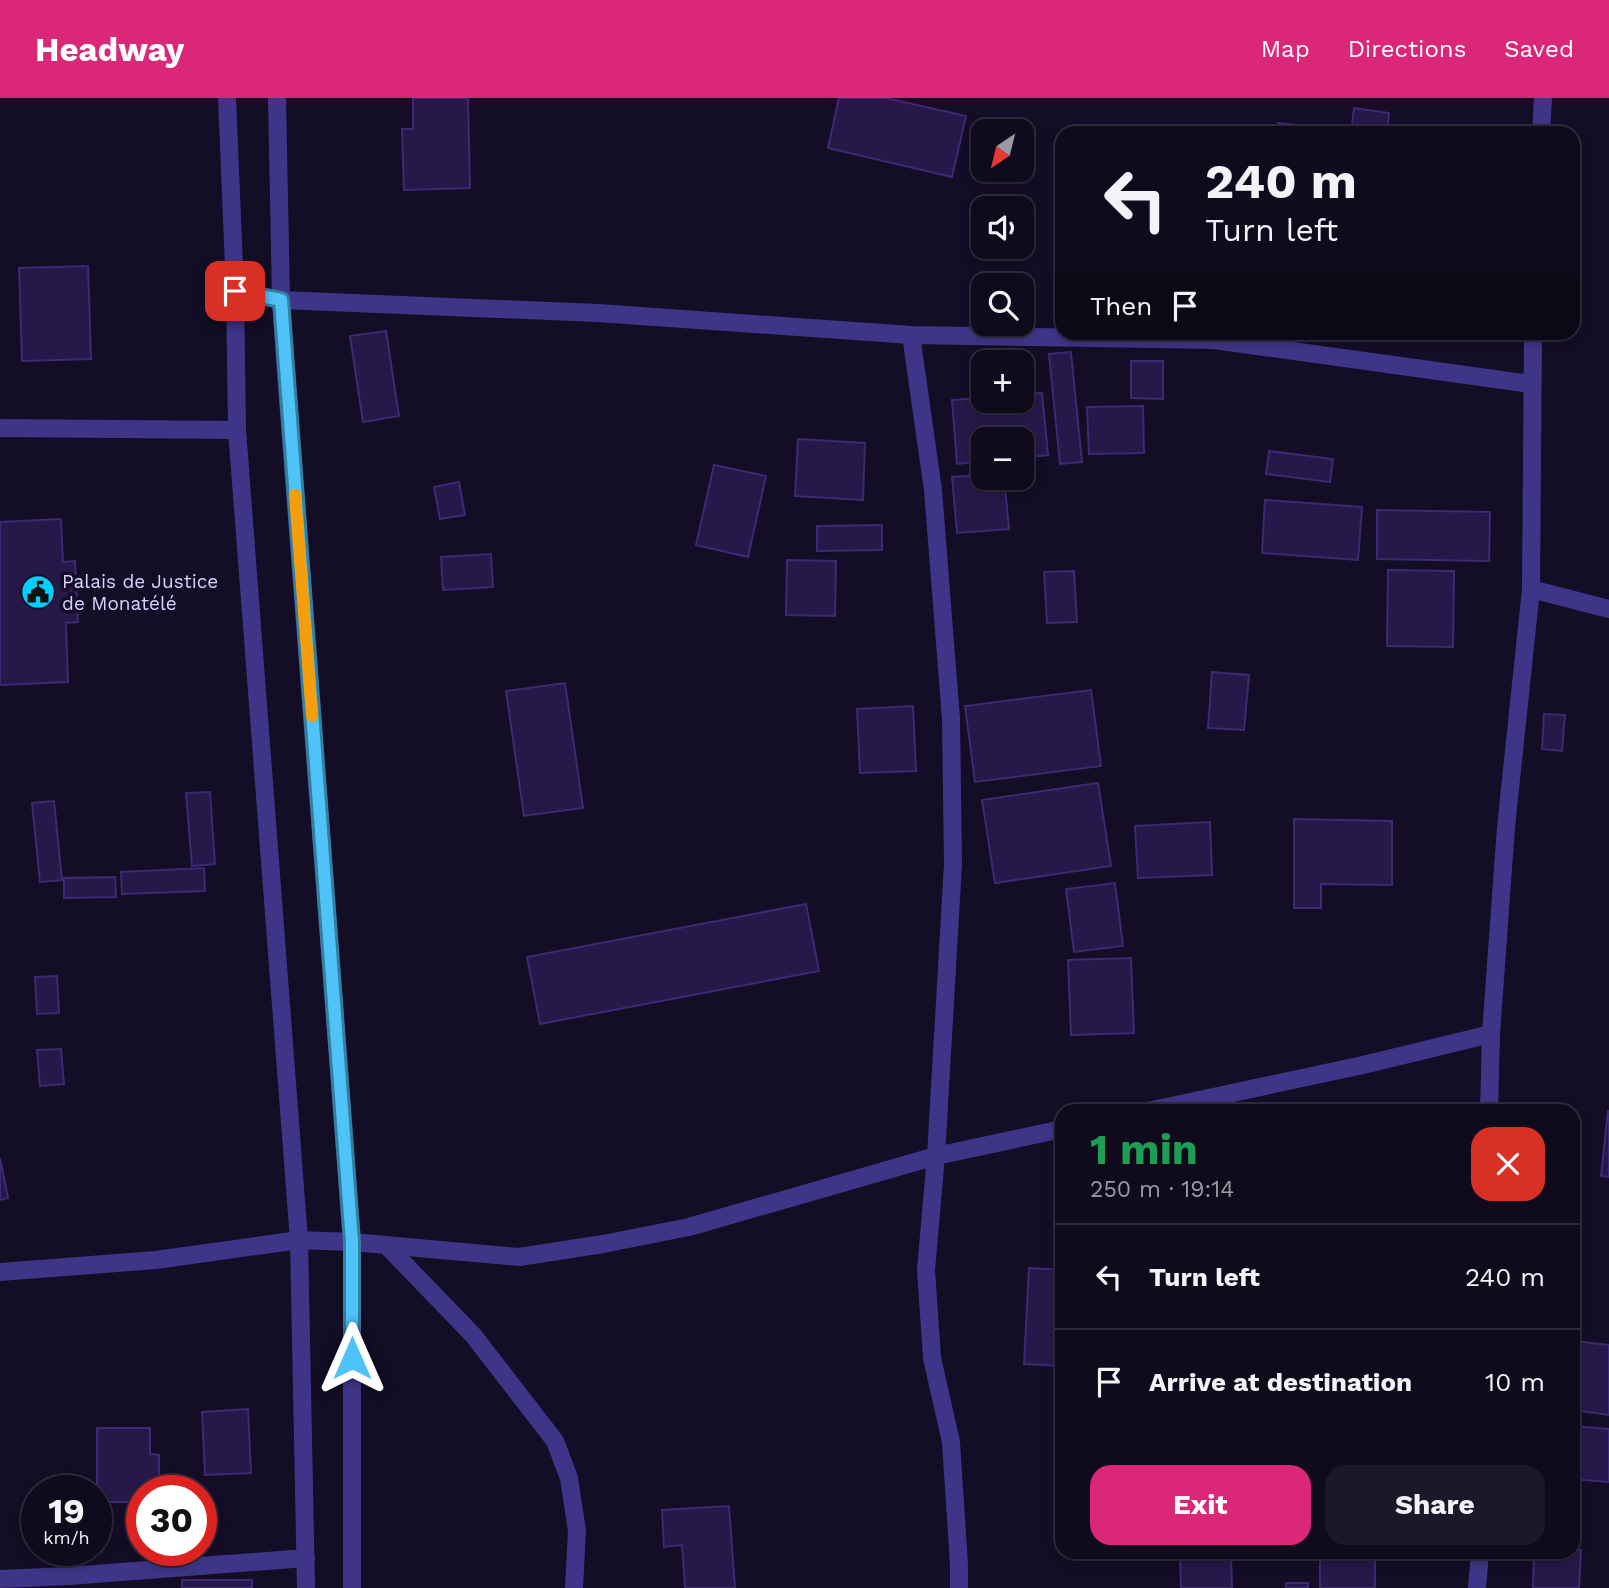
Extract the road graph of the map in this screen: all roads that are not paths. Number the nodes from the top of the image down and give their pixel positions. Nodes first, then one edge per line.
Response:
1 (227, 98) edge
2 (277, 98) edge
3 (1543, 98) edge
4 (1541, 126) edge
5 (235, 291) junction
6 (281, 300) junction
7 (911, 335) junction
8 (1055, 337) edge
9 (1214, 340) edge
10 (1533, 340) edge
11 (1531, 384) junction
12 (0, 428) edge
13 (237, 430) junction
14 (1531, 589) junction
15 (1609, 609) edge
16 (1491, 1034) junction
17 (1181, 1104) edge
18 (1489, 1104) edge
19 (1055, 1130) edge
20 (936, 1156) junction
21 (299, 1240) junction
22 (352, 1242) junction
23 (387, 1246) junction
24 (0, 1272) edge
25 (306, 1558) junction
26 (1479, 1559) edge
27 (0, 1578) edge
28 (306, 1588) edge
29 (352, 1588) edge
30 (574, 1588) edge
31 (959, 1588) edge
32 (1477, 1588) edge

1 - 5 street
2 - 6 street
3 - 4 street
5 - 6 street
5 - 13 street
6 - 7 street
6 - 22 street
7 - 8 street
7 - 20 street
9 - 11 street
10 - 11 street
11 - 14 street
12 - 13 street
13 - 21 street
14 - 15 street
14 - 16 street
16 - 17 street
16 - 18 street
19 - 20 street
20 - 23 street
20 - 31 street
21 - 22 street
21 - 24 street
21 - 25 street
22 - 23 street
22 - 29 street
23 - 30 street
25 - 27 street
25 - 28 street
26 - 32 street

